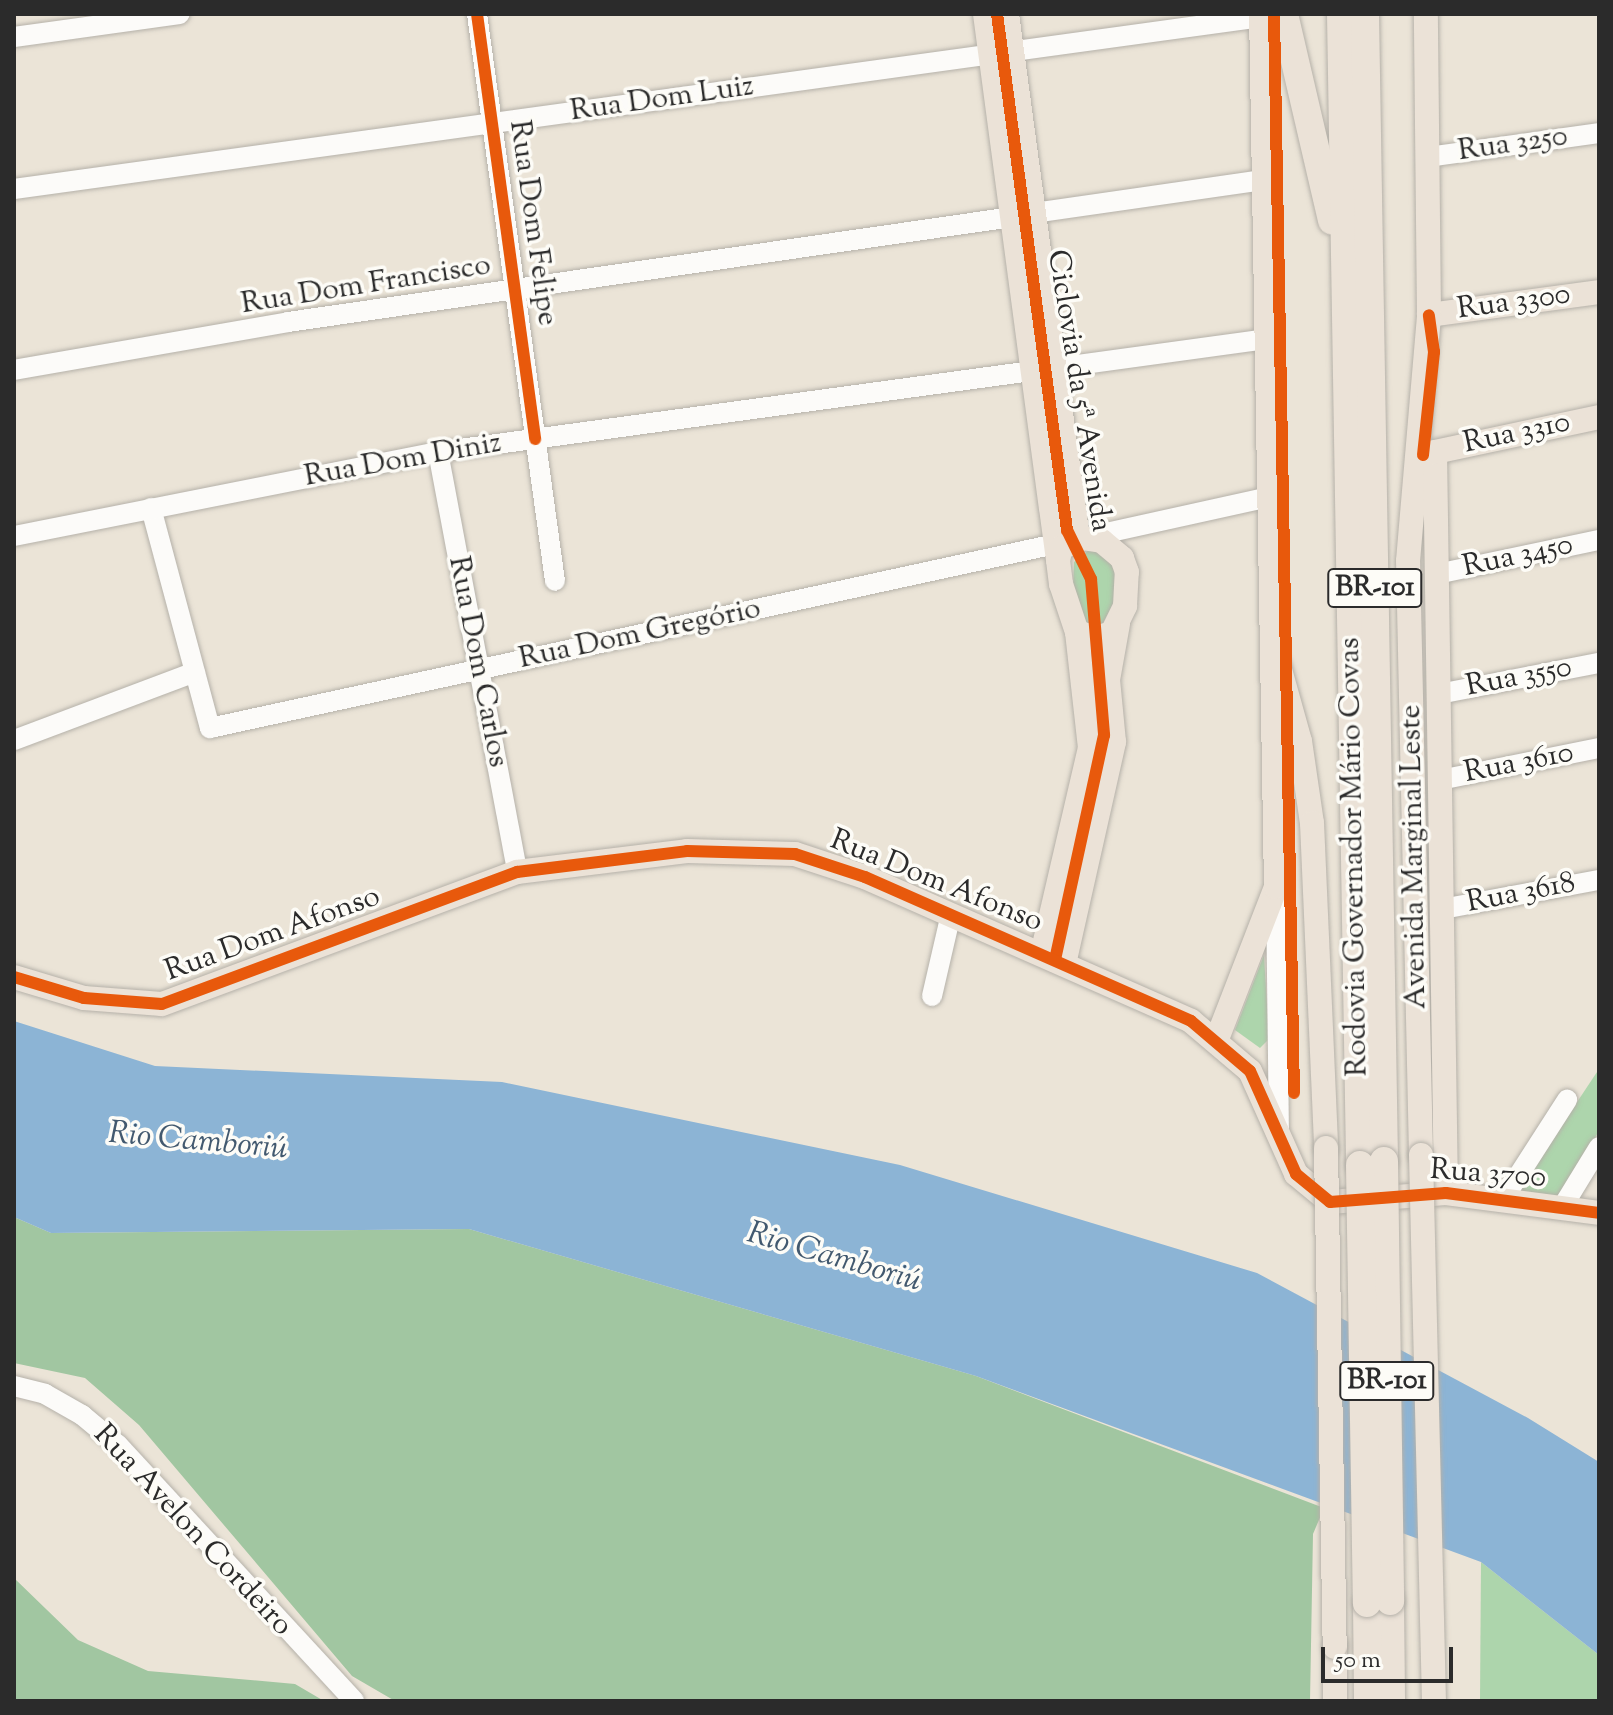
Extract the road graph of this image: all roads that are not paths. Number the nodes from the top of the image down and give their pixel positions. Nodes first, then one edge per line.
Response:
1 (179, 14) edge
2 (477, 14) edge
3 (985, 14) edge
4 (1007, 14) edge
5 (1341, 14) edge
6 (1365, 14) edge
7 (1426, 14) edge
8 (1269, 15) edge
9 (14, 37) edge
10 (1001, 53) junction
11 (492, 123) junction
12 (1599, 133) edge
13 (1428, 157) junction
14 (1264, 180) junction
15 (14, 189) edge
16 (1023, 215) junction
17 (1345, 273) junction
18 (515, 289) junction
19 (1599, 292) edge
20 (1429, 315) junction
21 (1267, 339) junction
22 (1044, 369) junction
23 (14, 370) edge
24 (1599, 417) edge
25 (535, 439) junction
26 (438, 452) junction
27 (1435, 452) joint
28 (1269, 497) junction
29 (151, 508) junction
30 (14, 536) edge
31 (1599, 540) edge
32 (1069, 545) junction
33 (1437, 574) junction
34 (555, 581) dead end
35 (1118, 624) junction
36 (1077, 632) junction
37 (1272, 649) junction
38 (1599, 663) edge
39 (479, 670) junction
40 (195, 672) junction
41 (1439, 694) junction
42 (14, 740) edge
43 (1599, 748) edge
44 (1440, 780) junction
45 (517, 872) junction
46 (1599, 880) edge
47 (1276, 887) junction
48 (1442, 909) junction
49 (951, 914) junction
50 (1053, 959) junction
51 (14, 977) edge
52 (932, 996) dead end
53 (1217, 1039) junction
54 (1567, 1100) dead end
55 (1279, 1133) junction
56 (1599, 1147) edge
57 (1372, 1163) junction
58 (1446, 1193) junction
59 (1504, 1198) junction
60 (1372, 1199) joint
61 (1563, 1206) junction
62 (1599, 1213) edge
63 (14, 1386) edge
64 (1378, 1602) junction
65 (354, 1701) edge
66 (1335, 1701) edge
67 (1368, 1701) edge
68 (1391, 1701) edge
69 (1434, 1701) edge

1 - 9 street
2 - 11 street, Rua Dom Felipe
3 - 10 main road
4 - 10 main road
5 - 17 highway, Rodovia Governador Mário Covas / BR-101
6 - 57 highway, Rodovia Governador Mário Covas / BR-101
7 - 13 main road, Avenida Marginal Leste
8 - 10 street, Rua Dom Luiz
8 - 14 main road
8 - 17 highway
10 - 11 street, Rua Dom Luiz
10 - 16 main road
11 - 15 street, Rua Dom Luiz
11 - 18 street, Rua Dom Felipe
12 - 13 street, Rua 3250
13 - 20 main road, Avenida Marginal Leste
14 - 16 street, Rua Dom Francisco
14 - 21 main road
16 - 18 street, Rua Dom Francisco
16 - 22 main road
17 - 57 highway, Rodovia Governador Mário Covas / BR-101
18 - 23 street, Rua Dom Francisco
18 - 25 street, Rua Dom Felipe
19 - 20 main road, Rua 3300
20 - 69 main road, Avenida Marginal Leste, bridge
21 - 22 street, Rua Dom Diniz
21 - 28 main road
22 - 25 street, Rua Dom Diniz
22 - 32 main road
24 - 27 main road, Rua 3310
25 - 26 street, Rua Dom Diniz
25 - 34 street, Rua Dom Felipe
26 - 29 street, Rua Dom Diniz
26 - 39 street, Rua Dom Carlos
27 - 33 main road, Avenida Marginal Leste
28 - 32 street, Rua Dom Gregório
28 - 37 main road
29 - 30 street, Rua Dom Diniz
29 - 40 street
31 - 33 street, Rua 3450
32 - 35 main road
32 - 36 main road
32 - 39 street, Rua Dom Gregório
33 - 41 main road, Avenida Marginal Leste
35 - 36 main road
35 - 50 main road
36 - 50 main road
37 - 47 main road
37 - 66 main road, bridge
38 - 41 street, Rua 3550
39 - 40 street, Rua Dom Gregório
39 - 45 street, Rua Dom Carlos
40 - 42 street
41 - 44 main road, Avenida Marginal Leste
43 - 44 street, Rua 3610
44 - 48 main road, Avenida Marginal Leste
45 - 49 main road, Rua Dom Afonso
45 - 51 main road, Rua Dom Afonso
46 - 48 street, Rua 3618
47 - 53 main road
47 - 55 street
48 - 58 main road, Avenida Marginal Leste
49 - 50 main road, Rua Dom Afonso
49 - 52 street
50 - 53 main road, Rua Dom Afonso
53 - 55 main road, Rua Dom Afonso
54 - 59 street
55 - 60 main road, Rua Dom Afonso
56 - 61 street
57 - 64 highway, Rodovia Governador Mário Covas / BR-101, bridge
58 - 59 main road, Rua 3700
58 - 60 main road, Rua 3700
59 - 61 main road, Rua 3700
61 - 62 main road, Rua 3700
63 - 65 street, Rua Avelon Cordeiro
64 - 67 highway, Rodovia Governador Mário Covas / BR-101
64 - 68 highway, Rodovia Governador Mário Covas / BR-101

